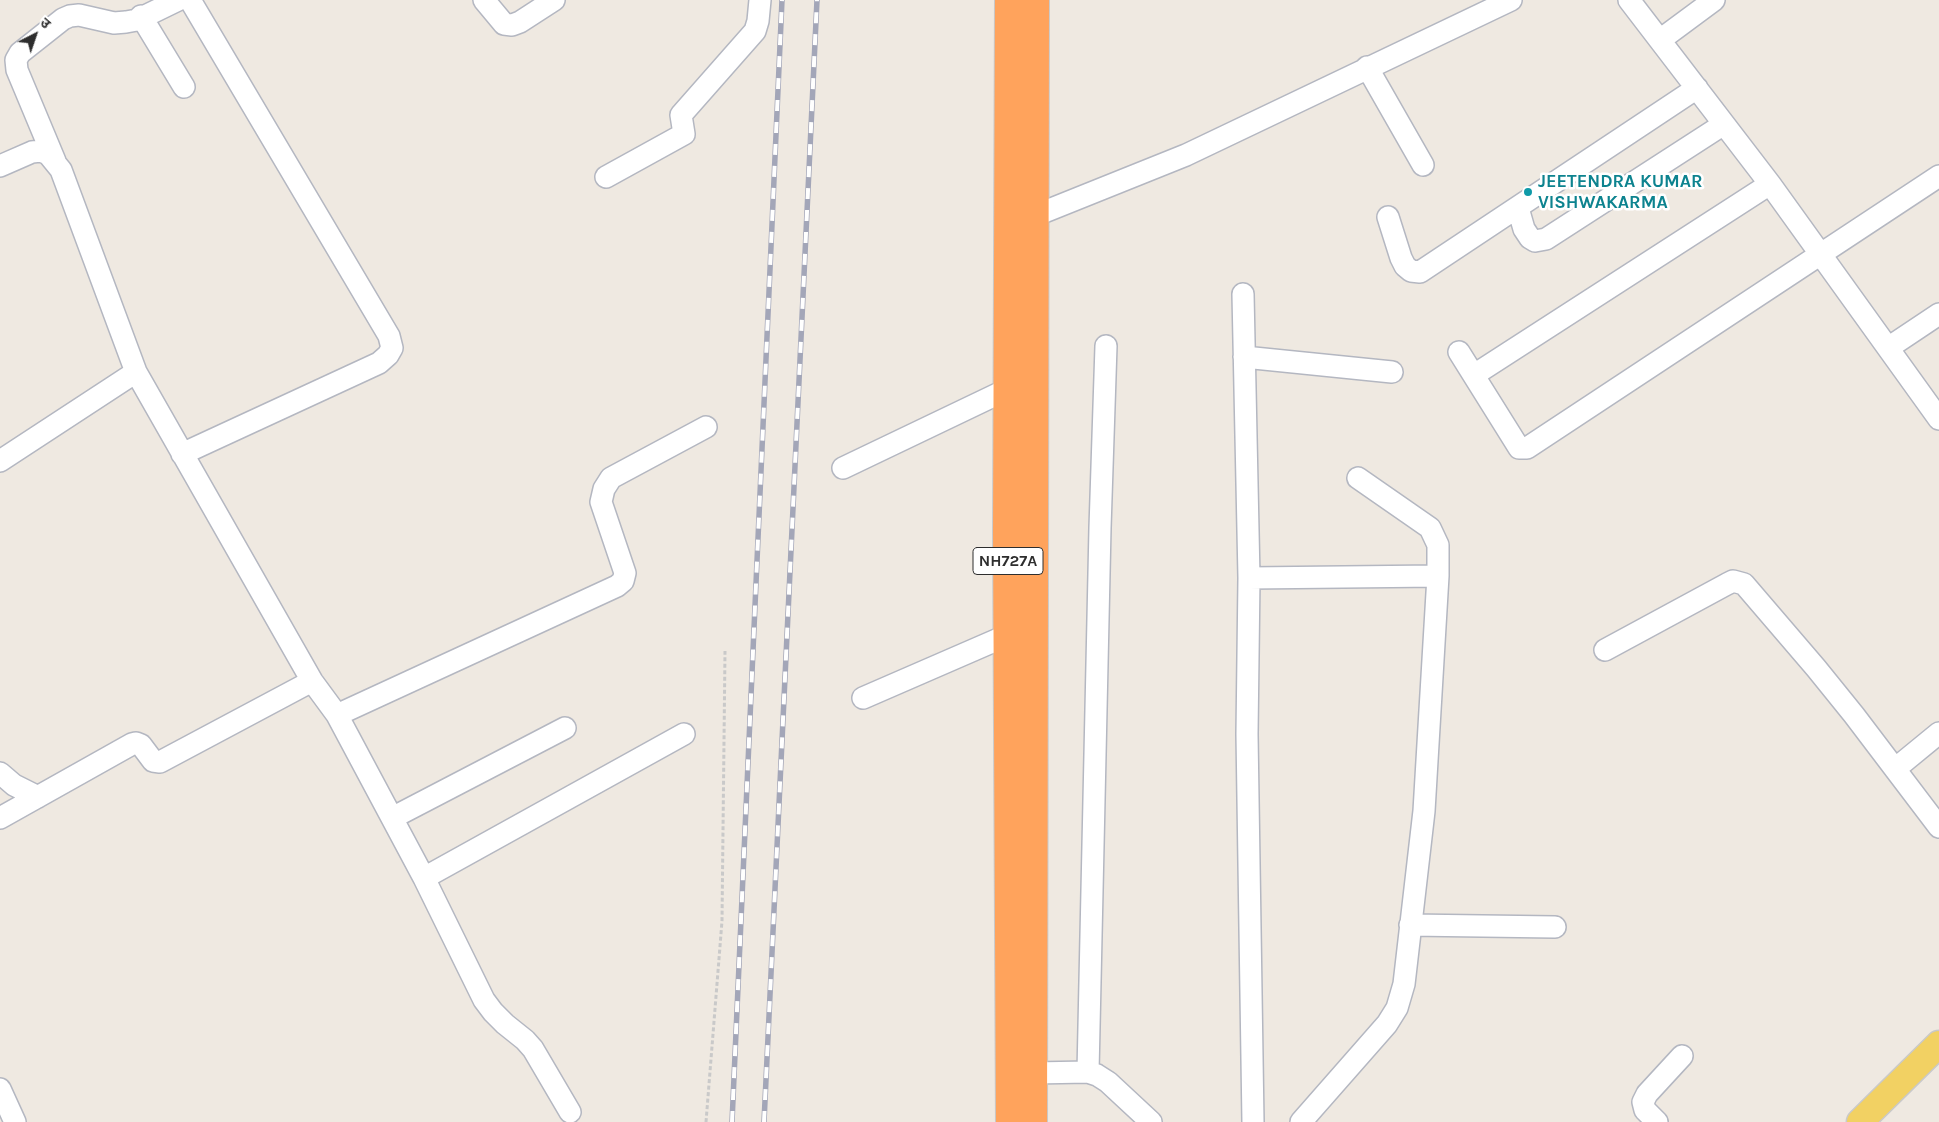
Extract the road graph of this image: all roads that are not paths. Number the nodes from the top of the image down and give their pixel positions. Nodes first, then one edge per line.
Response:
1 (484, 0) edge
2 (554, 0) edge
3 (760, 0) edge
4 (1009, 0) edge
5 (1035, 0) edge
6 (1511, 0) edge
7 (1630, 0) edge
8 (1714, 0) edge
9 (189, 1) edge
10 (141, 16) junction
11 (1660, 40) junction
12 (1367, 67) junction
13 (184, 87) dead end
14 (1697, 88) junction
15 (1724, 124) junction
16 (55, 161) junction
17 (1423, 165) dead end
18 (0, 166) edge
19 (1939, 176) edge
20 (606, 177) dead end
21 (1770, 184) junction
22 (1518, 208) junction
23 (1034, 216) junction
24 (1388, 217) dead end
25 (1822, 255) junction
26 (1243, 294) dead end
27 (1939, 314) edge
28 (1106, 346) dead end
29 (1888, 348) junction
30 (1459, 352) dead end
31 (1244, 357) junction
32 (136, 372) junction
33 (1392, 372) dead end
34 (1474, 375) junction
35 (1008, 388) junction
36 (1939, 419) edge
37 (706, 427) dead end
38 (182, 454) junction
39 (0, 460) edge
40 (843, 468) dead end
41 (1358, 478) dead end
42 (1438, 576) junction
43 (1249, 578) junction
44 (1008, 634) junction
45 (1605, 650) dead end
46 (312, 681) junction
47 (863, 698) dead end
48 (337, 715) junction
49 (564, 728) dead end
50 (1939, 733) edge
51 (684, 734) dead end
52 (1895, 769) junction
53 (0, 773) edge
54 (38, 797) junction
55 (0, 818) edge
56 (392, 818) junction
57 (1939, 827) edge
58 (424, 878) junction
59 (1410, 925) junction
60 (1555, 927) dead end
61 (1939, 1044) edge
62 (1682, 1056) dead end
63 (1088, 1072) junction
64 (1033, 1073) junction
65 (0, 1089) edge
66 (570, 1112) dead end
67 (16, 1122) edge
68 (1010, 1122) edge
69 (1033, 1122) edge
70 (1151, 1122) edge
71 (1253, 1122) edge
72 (1302, 1122) edge
73 (1657, 1122) edge
74 (1860, 1122) edge

1 - 2 street
3 - 20 street
4 - 35 highway, NH727A
5 - 23 highway, NH727A
6 - 12 street
7 - 11 street
8 - 11 street
9 - 10 street
9 - 38 street
10 - 13 street
10 - 16 street
11 - 14 street
12 - 17 street
12 - 23 street
14 - 15 street
14 - 22 street
15 - 21 street
15 - 22 street
16 - 18 street
16 - 32 street
19 - 25 street
21 - 25 street
21 - 34 street
22 - 24 street
23 - 64 highway, NH727A
25 - 29 street
25 - 34 street
26 - 31 street
27 - 29 street
28 - 63 street
29 - 36 street
30 - 34 street
31 - 33 street
31 - 43 street
32 - 38 street
32 - 39 street
35 - 40 street
35 - 44 highway, NH727A
37 - 48 street
38 - 46 street
41 - 42 street
42 - 43 street
42 - 59 street
43 - 71 street
44 - 47 street
44 - 68 highway, NH727A
45 - 52 street
46 - 48 street
46 - 54 street
48 - 56 street
49 - 56 street
50 - 52 street
51 - 58 street
52 - 57 street
53 - 54 street
54 - 55 street
56 - 58 street
58 - 66 street
59 - 60 street
59 - 72 street
61 - 74 main road
62 - 73 street
63 - 64 street
63 - 70 street
64 - 69 highway, NH727A
65 - 67 street

